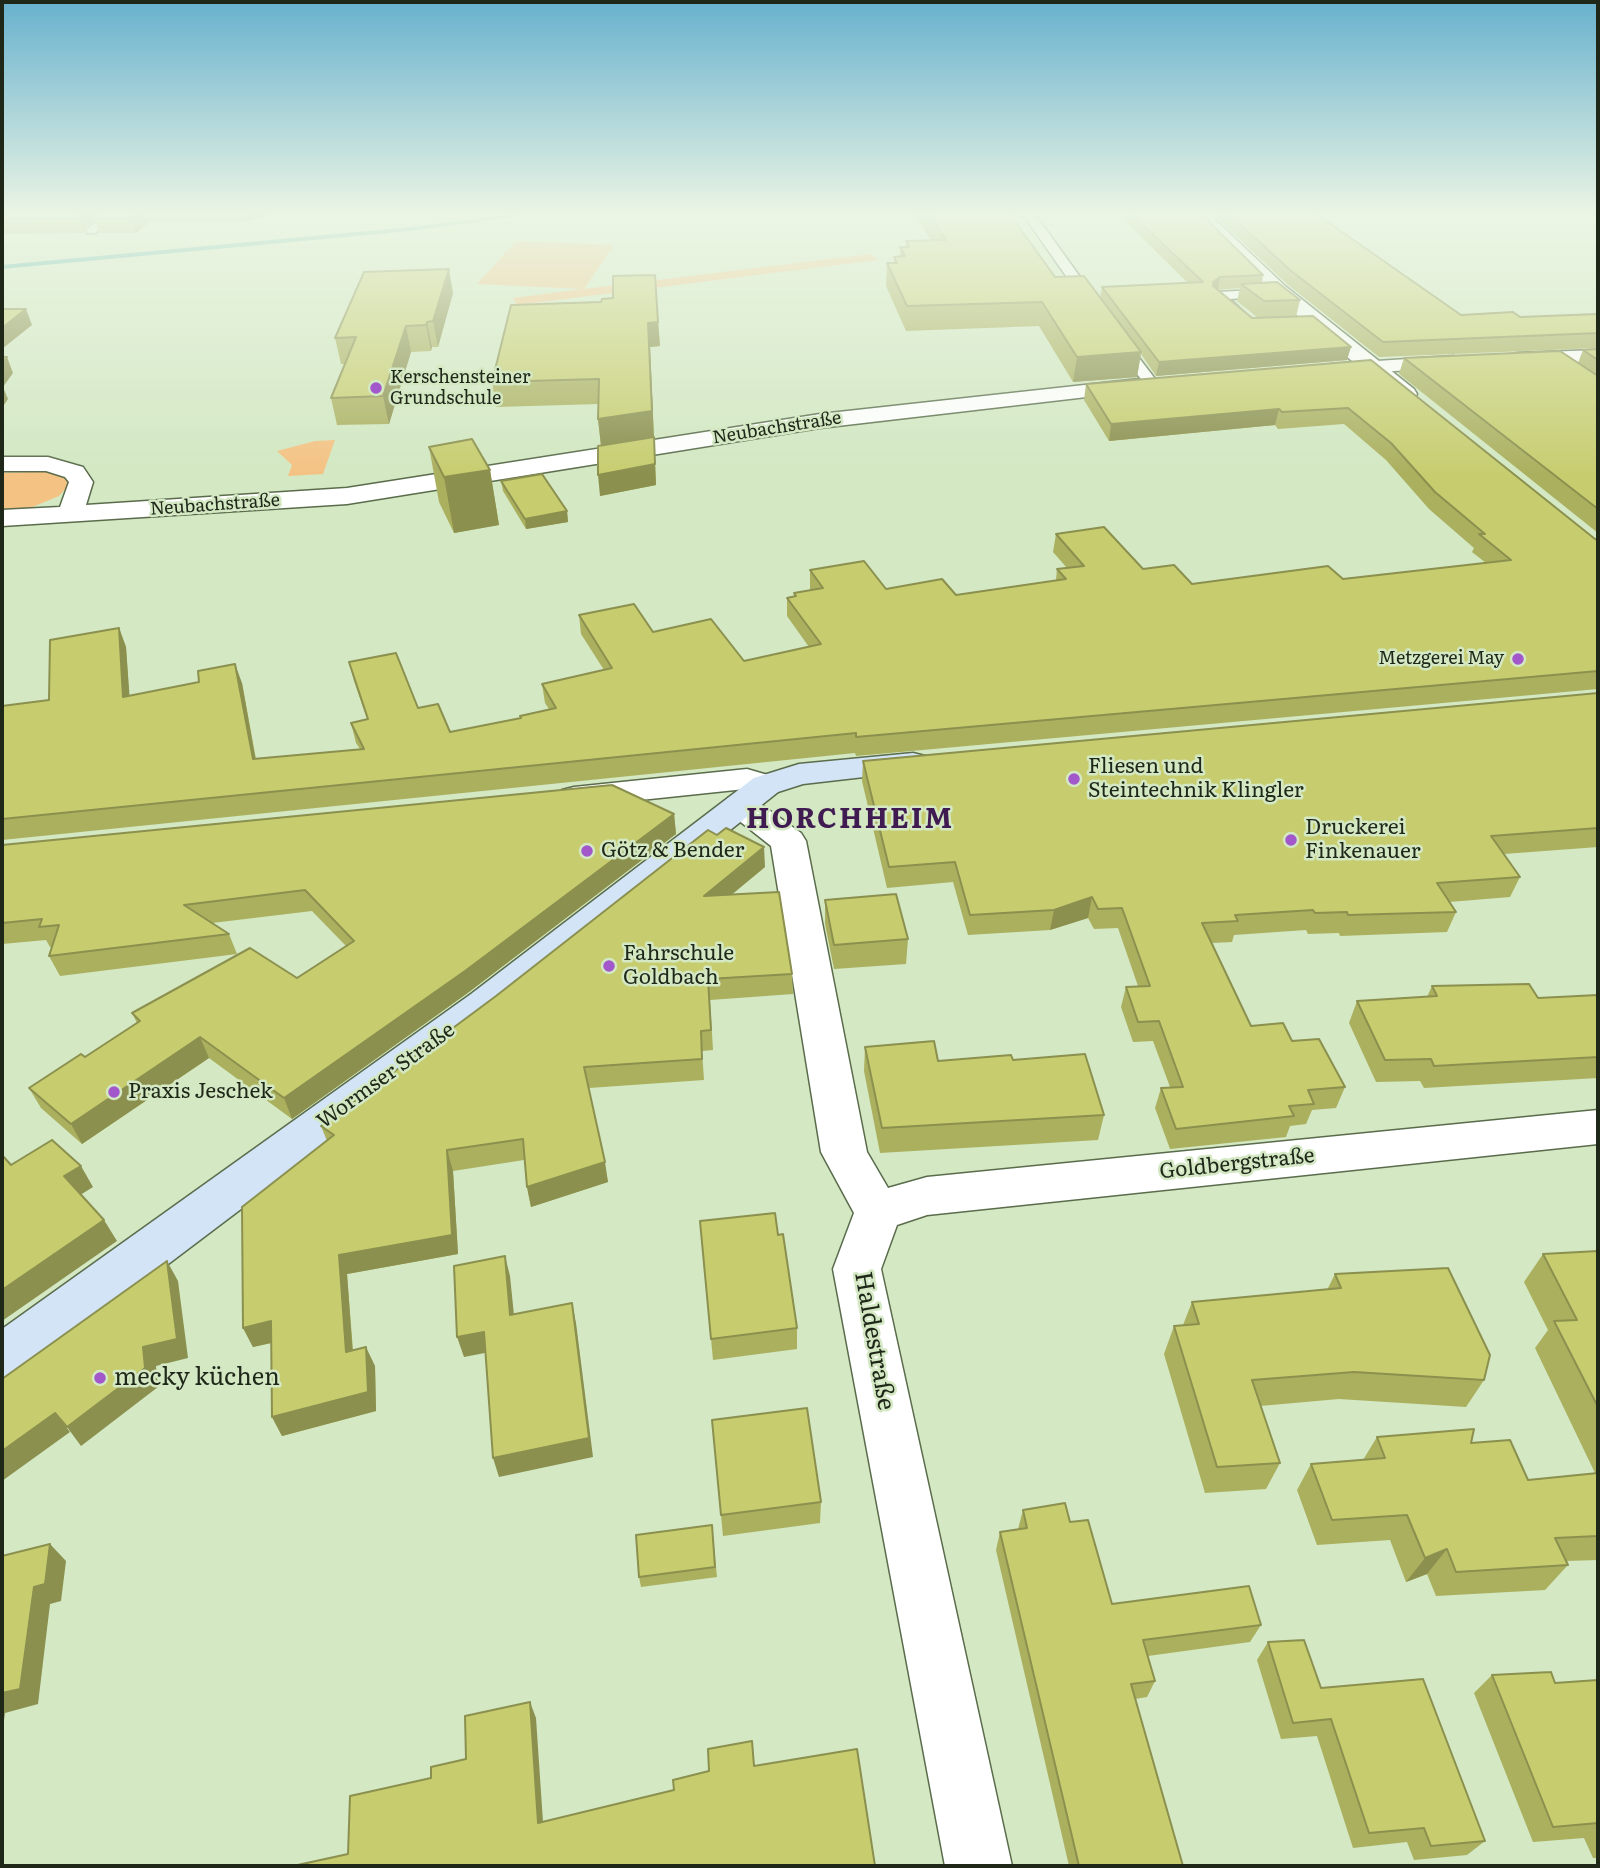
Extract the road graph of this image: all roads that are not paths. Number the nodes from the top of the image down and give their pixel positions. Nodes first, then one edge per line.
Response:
1 (1089, 300) edge
2 (1223, 300) edge
3 (1288, 300) edge
4 (1250, 322) edge
5 (1598, 356) edge
6 (1554, 357) junction
7 (1500, 360) edge
8 (1473, 361) edge
9 (1372, 366) junction
10 (1311, 372) edge
11 (1576, 374) edge
12 (1179, 382) edge
13 (1152, 384) junction
14 (1426, 410) edge
15 (2, 464) edge
16 (69, 514) junction
17 (2, 518) edge
18 (950, 760) edge
19 (753, 795) junction
20 (540, 800) edge
21 (1598, 1127) edge
22 (878, 1211) junction
23 (2, 1359) edge
24 (979, 1866) edge

1 - 13 lane
2 - 4 lane
3 - 9 street
5 - 6 street
6 - 7 street
6 - 11 lane
8 - 9 street
9 - 10 street
9 - 14 street
12 - 13 street, Neubachstraße
13 - 16 street, Neubachstraße
15 - 16 street
16 - 17 street, Neubachstraße
18 - 19 main road, Wormser Straße
19 - 20 street
19 - 22 street
19 - 23 main road, Wormser Straße
21 - 22 street, Goldbergstraße
22 - 24 street, Haldestraße

